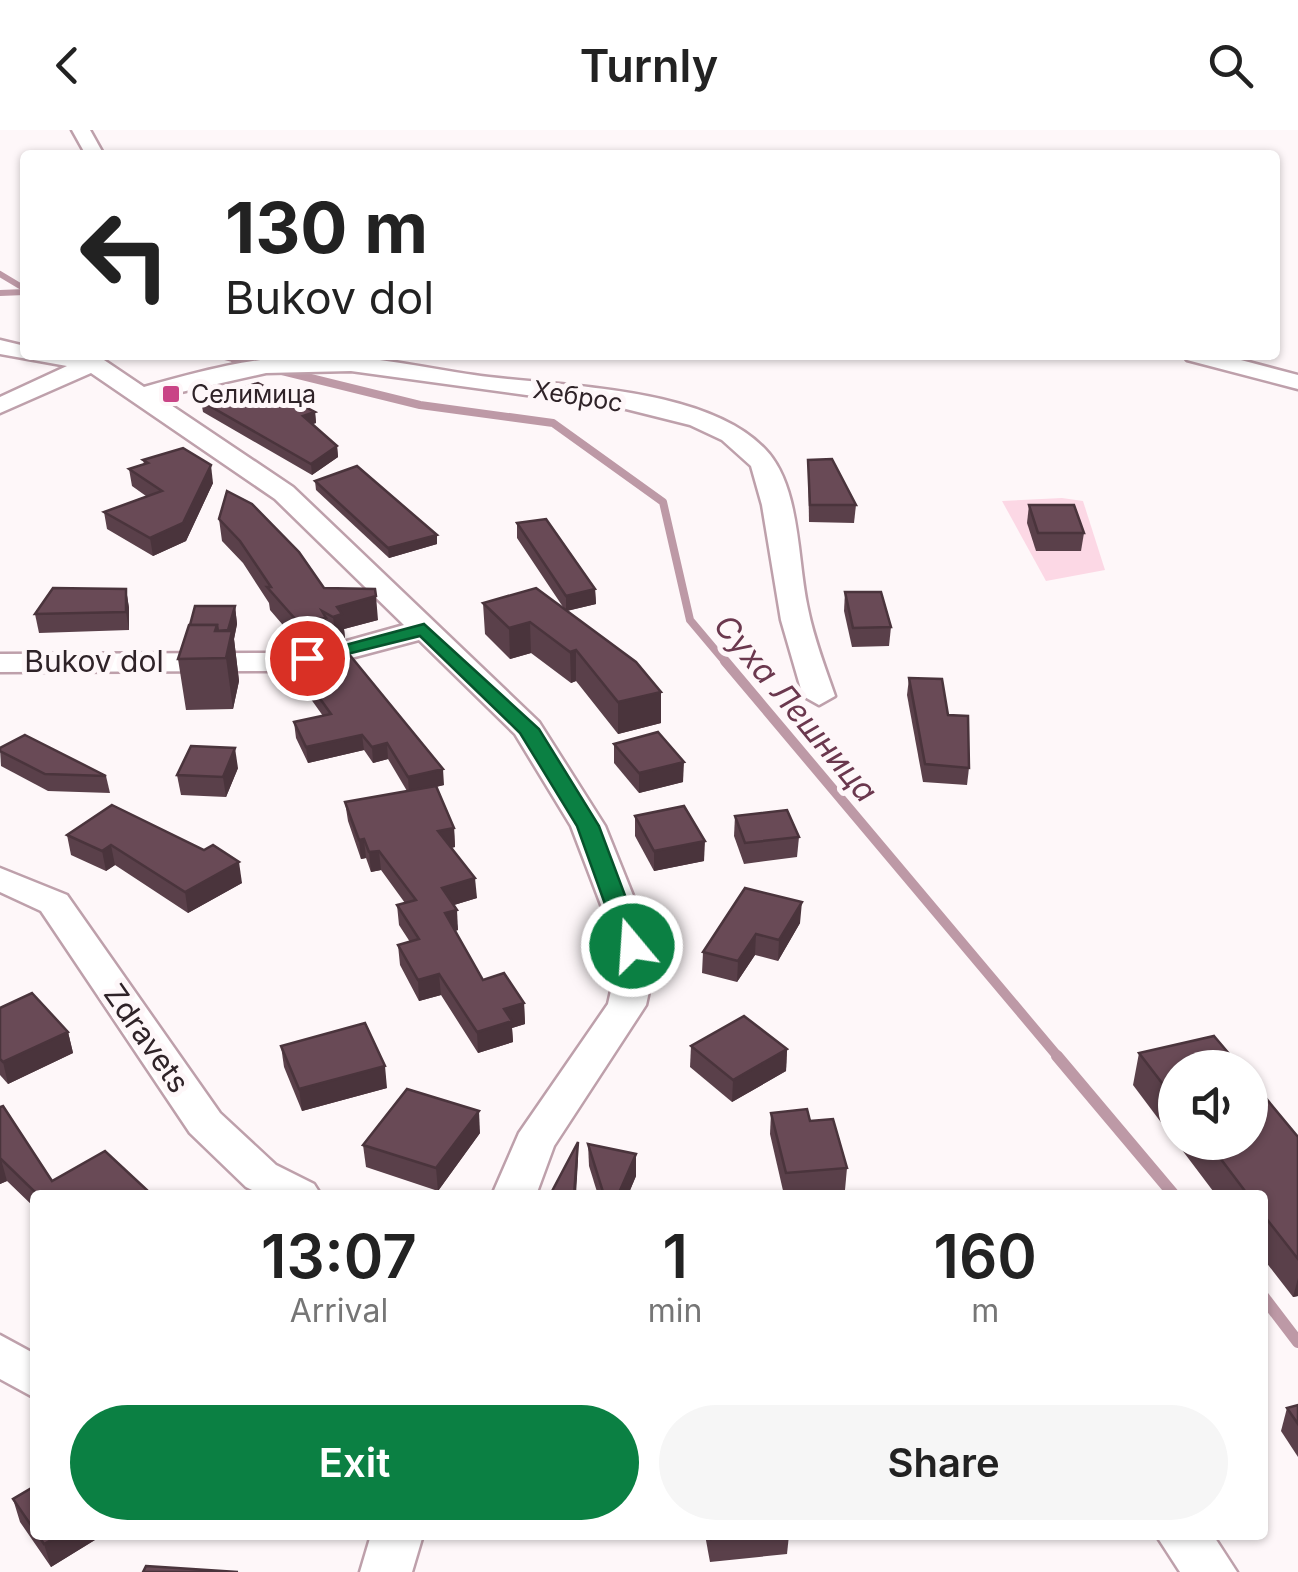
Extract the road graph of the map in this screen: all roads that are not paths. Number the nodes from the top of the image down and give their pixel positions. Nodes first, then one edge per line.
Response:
1 (90, 360) edge
2 (93, 360) edge
3 (1215, 360) edge
4 (1298, 382) edge
5 (144, 394) junction
6 (0, 406) edge
7 (424, 630) junction
8 (0, 663) edge
9 (819, 696) dead end
10 (0, 879) edge
11 (289, 1190) edge
12 (516, 1190) edge
13 (0, 1354) edge
14 (30, 1375) edge
15 (396, 1540) edge
16 (1186, 1540) edge
17 (386, 1572) edge
18 (1210, 1572) edge

1 - 6 street
2 - 5 street
3 - 4 street
5 - 7 street
5 - 9 street, Хеброс
7 - 8 street, Bukov dol
7 - 12 street
10 - 11 street, Zdravets
13 - 14 street
15 - 17 street
16 - 18 street

